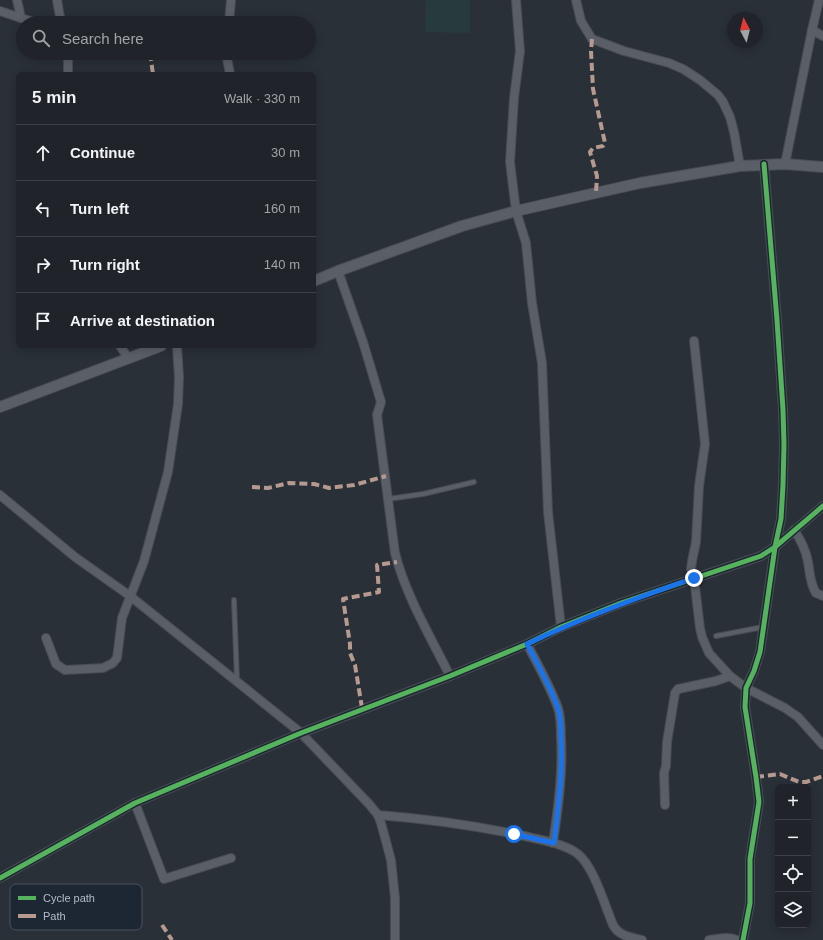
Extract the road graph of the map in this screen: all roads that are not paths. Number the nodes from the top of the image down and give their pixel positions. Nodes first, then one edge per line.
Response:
1 (17, 0) edge
2 (57, 0) edge
3 (231, 0) edge
4 (516, 0) edge
5 (576, 0) edge
6 (819, 0) edge
7 (0, 12) edge
8 (21, 16) edge
9 (60, 16) edge
10 (230, 16) edge
11 (16, 17) edge
12 (812, 30) junction
13 (823, 36) edge
14 (68, 60) edge
15 (227, 60) edge
16 (68, 72) edge
17 (230, 72) edge
18 (764, 164) junction
19 (785, 164) junction
20 (740, 166) junction
21 (823, 167) edge
22 (516, 211) junction
23 (338, 271) junction
24 (316, 280) edge
25 (694, 340) dead end
26 (121, 348) edge
27 (155, 348) edge
28 (177, 348) edge
29 (129, 359) junction
30 (0, 407) edge
31 (474, 482) dead end
32 (0, 495) edge
33 (388, 499) junction
34 (823, 506) edge
35 (794, 530) junction
36 (775, 547) junction
37 (694, 578) junction
38 (130, 596) junction
39 (823, 596) edge
40 (234, 600) dead end
41 (561, 627) junction
42 (763, 627) junction
43 (716, 636) dead end
44 (46, 638) dead end
45 (527, 644) junction
46 (450, 676) junction
47 (730, 676) junction
48 (238, 682) junction
49 (746, 688) junction
50 (301, 733) junction
51 (823, 745) edge
52 (135, 803) junction
53 (665, 805) dead end
54 (378, 815) junction
55 (554, 843) junction
56 (231, 858) dead end
57 (0, 878) edge
58 (616, 931) junction
59 (395, 940) edge
60 (616, 940) edge
61 (642, 940) edge
62 (709, 940) edge
63 (737, 940) edge
64 (743, 940) edge

1 - 8 street
2 - 9 street
3 - 10 street
4 - 22 street
5 - 20 street
6 - 12 street
7 - 11 street
12 - 13 street
12 - 19 street
14 - 16 street
15 - 17 street
18 - 19 street
18 - 20 street
18 - 36 street
19 - 21 street
20 - 22 street
22 - 23 street
22 - 41 street
23 - 24 street
23 - 33 street
25 - 37 street
26 - 29 street
27 - 29 street
28 - 38 street
29 - 30 street
31 - 33 lane
32 - 38 street
33 - 46 street
34 - 35 street
35 - 36 street
35 - 39 street
36 - 37 street
36 - 42 street
37 - 41 street
37 - 47 street
38 - 44 street
38 - 48 street
40 - 48 lane
41 - 45 street
42 - 43 lane
42 - 49 street
45 - 46 street
45 - 55 street
46 - 50 street
47 - 49 street
47 - 53 street
48 - 50 street
49 - 51 street
49 - 64 street
50 - 52 street
50 - 54 street
52 - 56 street
52 - 57 street
54 - 55 street
54 - 59 street
55 - 58 street
58 - 60 street
58 - 61 street
62 - 63 street

